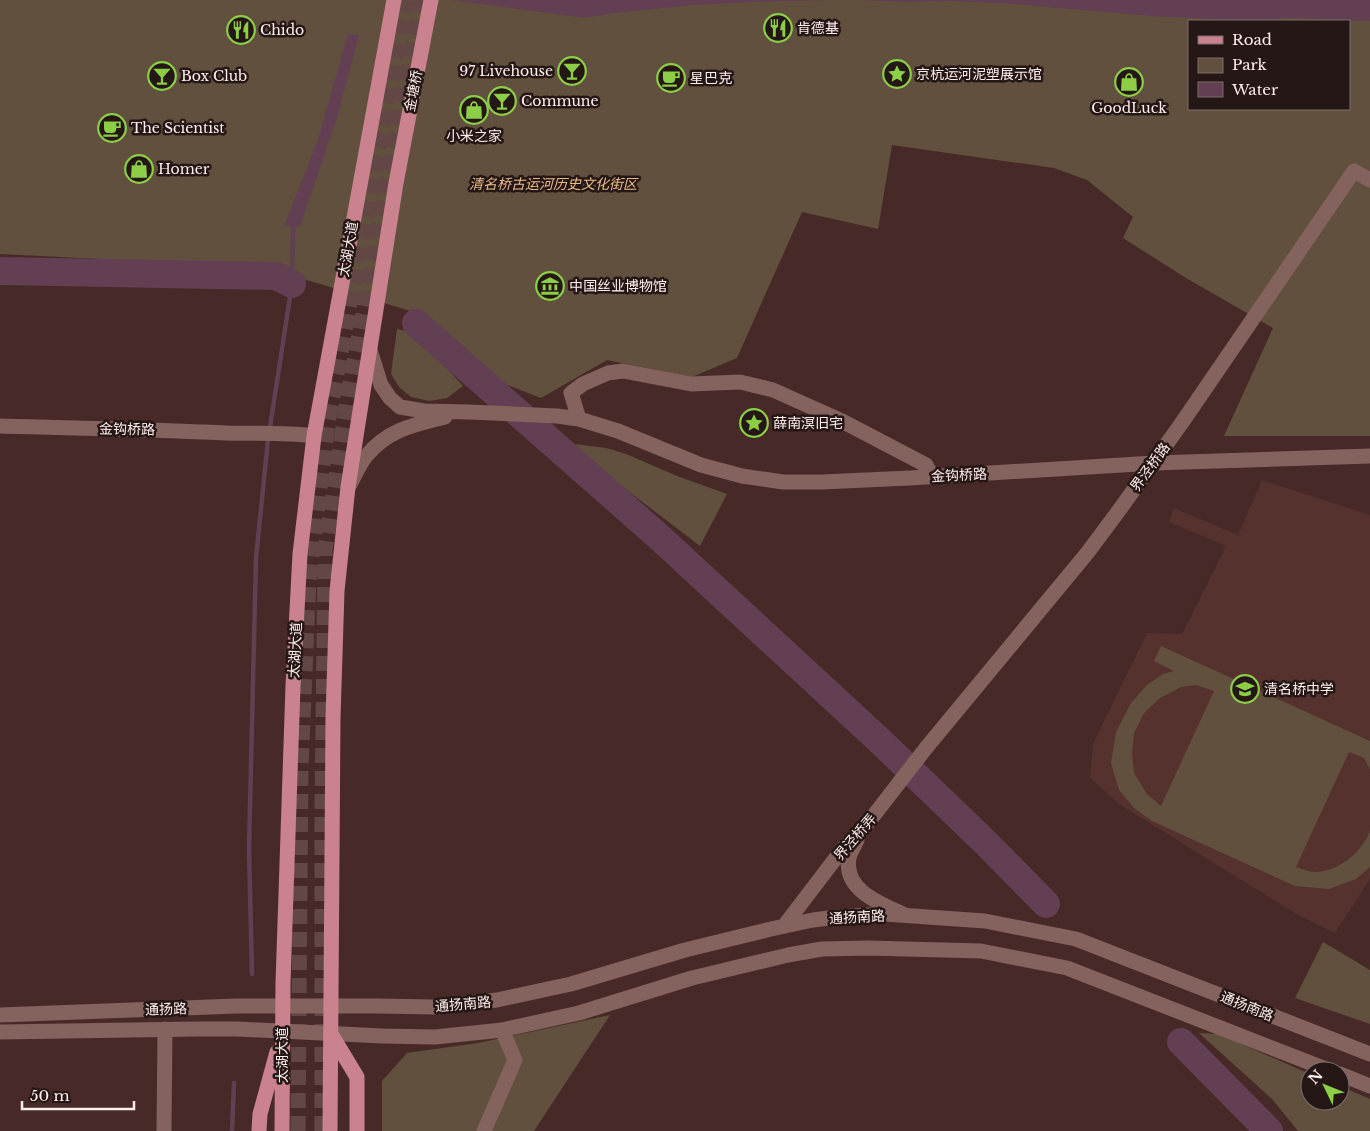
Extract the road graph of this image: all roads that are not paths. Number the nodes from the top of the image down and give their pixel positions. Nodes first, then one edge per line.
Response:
1 (394, 0) edge
2 (431, 0) edge
3 (1370, 180) edge
4 (370, 350) junction
5 (469, 412) junction
6 (579, 419) junction
7 (0, 426) edge
8 (314, 436) junction
9 (1370, 456) edge
10 (1154, 463) junction
11 (932, 476) junction
12 (348, 487) junction
13 (926, 748) joint
14 (864, 828) junction
15 (906, 916) junction
16 (784, 926) junction
17 (283, 1006) junction
18 (331, 1006) junction
19 (0, 1015) edge
20 (166, 1029) junction
21 (502, 1030) junction
22 (0, 1032) edge
23 (282, 1032) junction
24 (331, 1034) junction
25 (1370, 1054) edge
26 (1305, 1061) edge
27 (1350, 1078) edge
28 (1370, 1086) edge
29 (164, 1131) edge
30 (259, 1131) edge
31 (282, 1131) edge
32 (330, 1131) edge
33 (357, 1131) edge
34 (484, 1131) edge

1 - 8 main road, 太湖大道
2 - 4 main road, 金塘桥
3 - 10 street, 界泾桥路
4 - 5 street
4 - 12 main road
5 - 6 street, 金钩桥路
5 - 12 street
6 - 11 street, 金钩桥路
6 - 11 street
7 - 8 street, 金钩桥路
8 - 17 main road, 太湖大道
9 - 10 street, 金钩桥路
10 - 11 street, 金钩桥路
10 - 13 street, 界泾桥路
12 - 18 main road
13 - 14 street, 界泾桥弄
14 - 15 street
14 - 16 street, 界泾桥弄
15 - 16 street, 通扬南路
15 - 25 street, 通扬南路
16 - 18 street, 通扬南路
17 - 18 street, 通扬路
17 - 19 street, 通扬路
17 - 23 main road, 太湖大道
18 - 24 main road
20 - 22 street, 通扬路
20 - 23 street, 通扬路
20 - 29 street
21 - 24 street
21 - 26 street
21 - 34 street
23 - 24 street, 通扬路
23 - 30 main road
23 - 31 main road, 太湖大道
24 - 32 main road
24 - 33 main road
27 - 28 street

